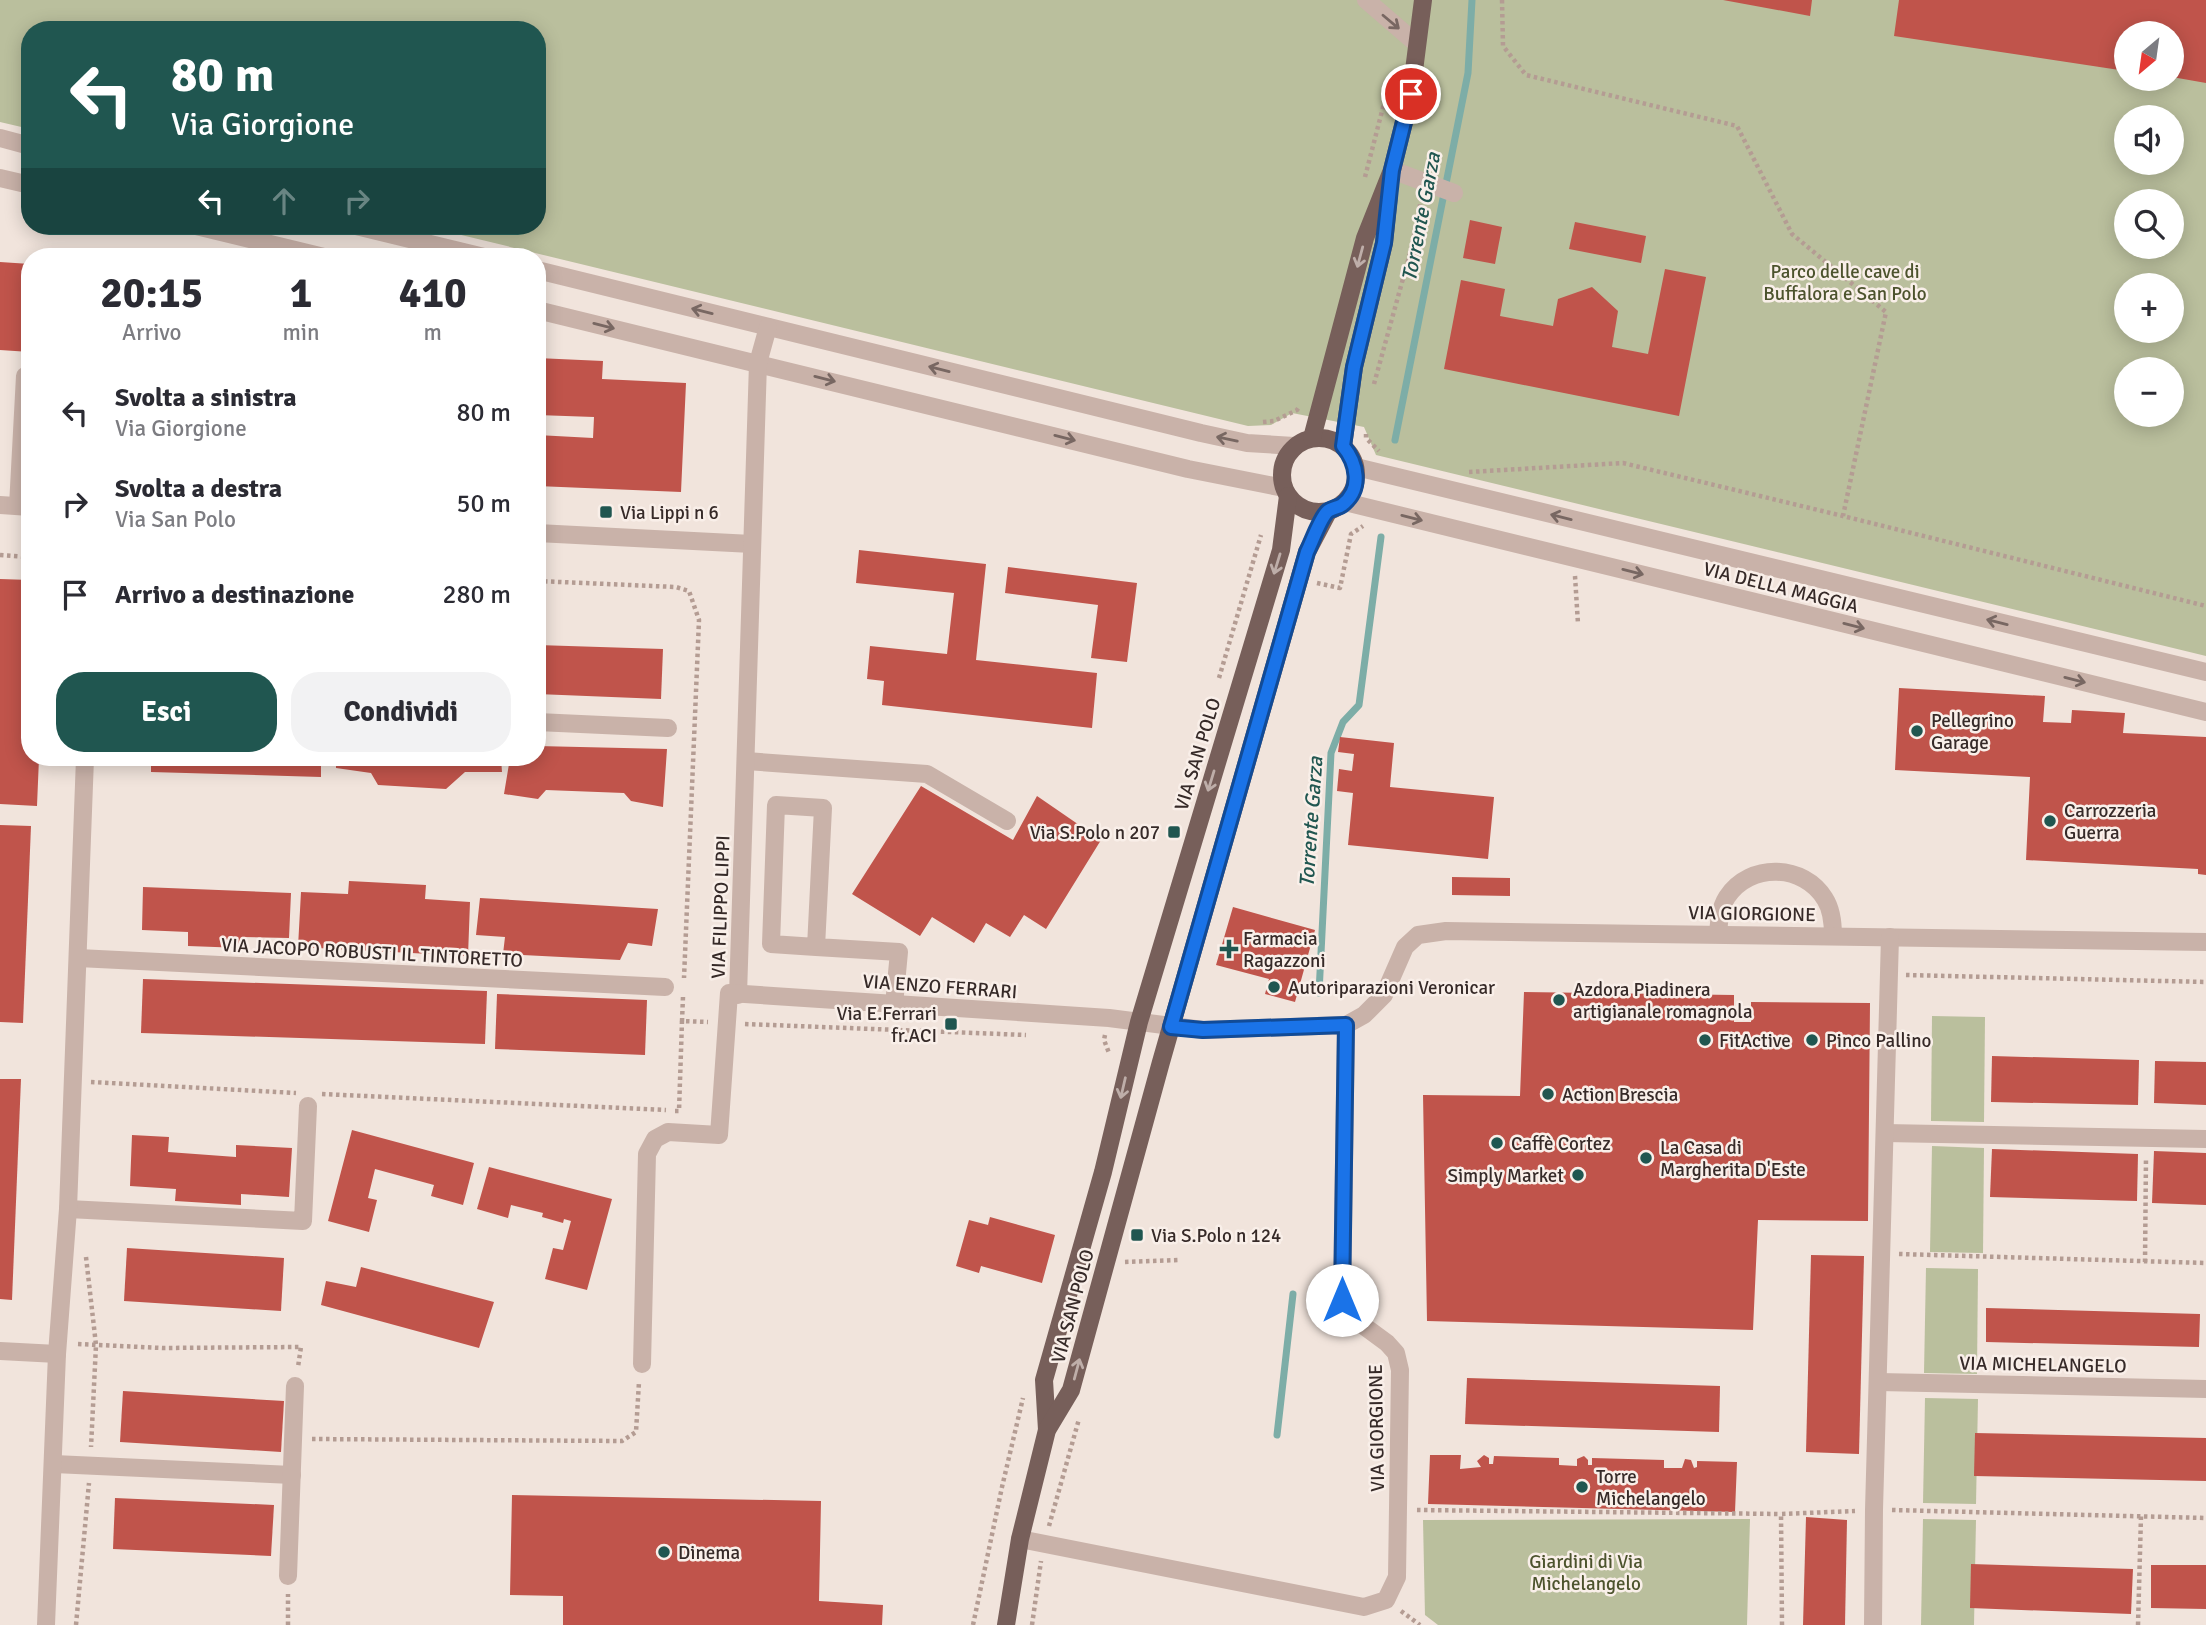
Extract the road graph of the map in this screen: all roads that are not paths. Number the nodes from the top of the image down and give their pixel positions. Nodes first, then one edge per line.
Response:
1 (1366, 0) edge
2 (1423, 0) edge
3 (1418, 44) junction
4 (0, 138) edge
5 (21, 144) edge
6 (1392, 170) junction
7 (0, 178) edge
8 (21, 183) edge
9 (1454, 193) dead end
10 (232, 235) edge
11 (393, 235) edge
12 (287, 248) edge
13 (447, 248) edge
14 (546, 272) edge
15 (546, 312) edge
16 (768, 327) junction
17 (758, 363) junction
18 (21, 434) edge
19 (1312, 438) junction
20 (1294, 446) junction
21 (1343, 446) junction
22 (1356, 467) junction
23 (1286, 492) junction
24 (1346, 502) junction
25 (16, 506) edge
26 (1328, 512) junction
27 (546, 533) edge
28 (752, 544) junction
29 (2206, 672) edge
30 (2206, 712) edge
31 (546, 722) edge
32 (668, 728) dead end
33 (746, 761) junction
34 (85, 766) edge
35 (1007, 821) dead end
36 (1718, 934) junction
37 (1833, 936) junction
38 (1890, 937) junction
39 (2206, 942) edge
40 (816, 947) junction
41 (78, 958) junction
42 (665, 987) dead end
43 (738, 995) junction
44 (894, 1005) junction
45 (1139, 1022) junction
46 (1346, 1025) junction
47 (1171, 1027) junction
48 (308, 1106) dead end
49 (1885, 1133) junction
50 (2206, 1139) edge
51 (68, 1209) junction
52 (58, 1349) junction
53 (0, 1351) edge
54 (642, 1364) road end
55 (1879, 1382) junction
56 (295, 1386) road end
57 (2206, 1388) edge
58 (1047, 1430) junction
59 (54, 1464) junction
60 (292, 1475) junction
61 (1020, 1539) junction
62 (288, 1576) road end
63 (46, 1625) edge
64 (1006, 1625) edge
65 (1873, 1625) edge

1 -> 3 street
2 - 3 main road
3 - 6 main road
4 - 5 street
6 - 9 street
6 -> 19 main road
6 - 21 main road
7 - 8 street
10 - 12 street
11 - 13 street
16 -> 14 street
15 -> 17 street
16 - 17 street, VIA FILIPPO LIPPI
20 -> 16 street
17 -> 23 street
17 - 28 street, VIA FILIPPO LIPPI
18 - 25 street
19 - 20 main road
19 - 21 main road
20 - 23 main road, VIA SAN POLO
21 - 22 main road
22 - 24 main road
29 -> 22 street, VIA DELLA MAGGIA
23 - 26 main road
23 -> 45 main road, VIA SAN POLO
24 - 26 main road
24 -> 30 street, VIA DELLA MAGGIA
26 - 47 main road, VIA SAN POLO
27 - 28 street
28 - 33 street, VIA FILIPPO LIPPI
31 - 32 street
33 - 35 street
33 - 43 street, VIA FILIPPO LIPPI
34 - 41 street
36 - 37 street, VIA GIORGIONE
36 - 37 street
36 - 46 street, VIA GIORGIONE
37 - 38 street, VIA GIORGIONE
38 - 39 street, VIA GIORGIONE
38 - 49 street
40 - 40 street
40 - 44 street
41 - 42 street, VIA JACOPO ROBUSTI IL TINTORETTO
41 - 51 street
43 - 44 street, VIA ENZO FERRARI
43 - 54 street, VIA FILIPPO LIPPI
44 - 45 street, VIA ENZO FERRARI
45 - 47 street
45 -> 58 main road, VIA SAN POLO
46 - 47 street
46 - 61 street, VIA GIORGIONE
58 -> 47 main road, VIA SAN POLO
48 - 51 street
49 - 50 street
49 - 55 street
51 - 52 street
52 - 53 street
52 - 59 street
55 - 57 street, VIA MICHELANGELO
55 - 65 street
56 - 60 street
58 - 61 main road, VIA SAN POLO
59 - 60 street
59 - 63 street
60 - 62 street
61 - 64 main road, VIA SAN POLO

